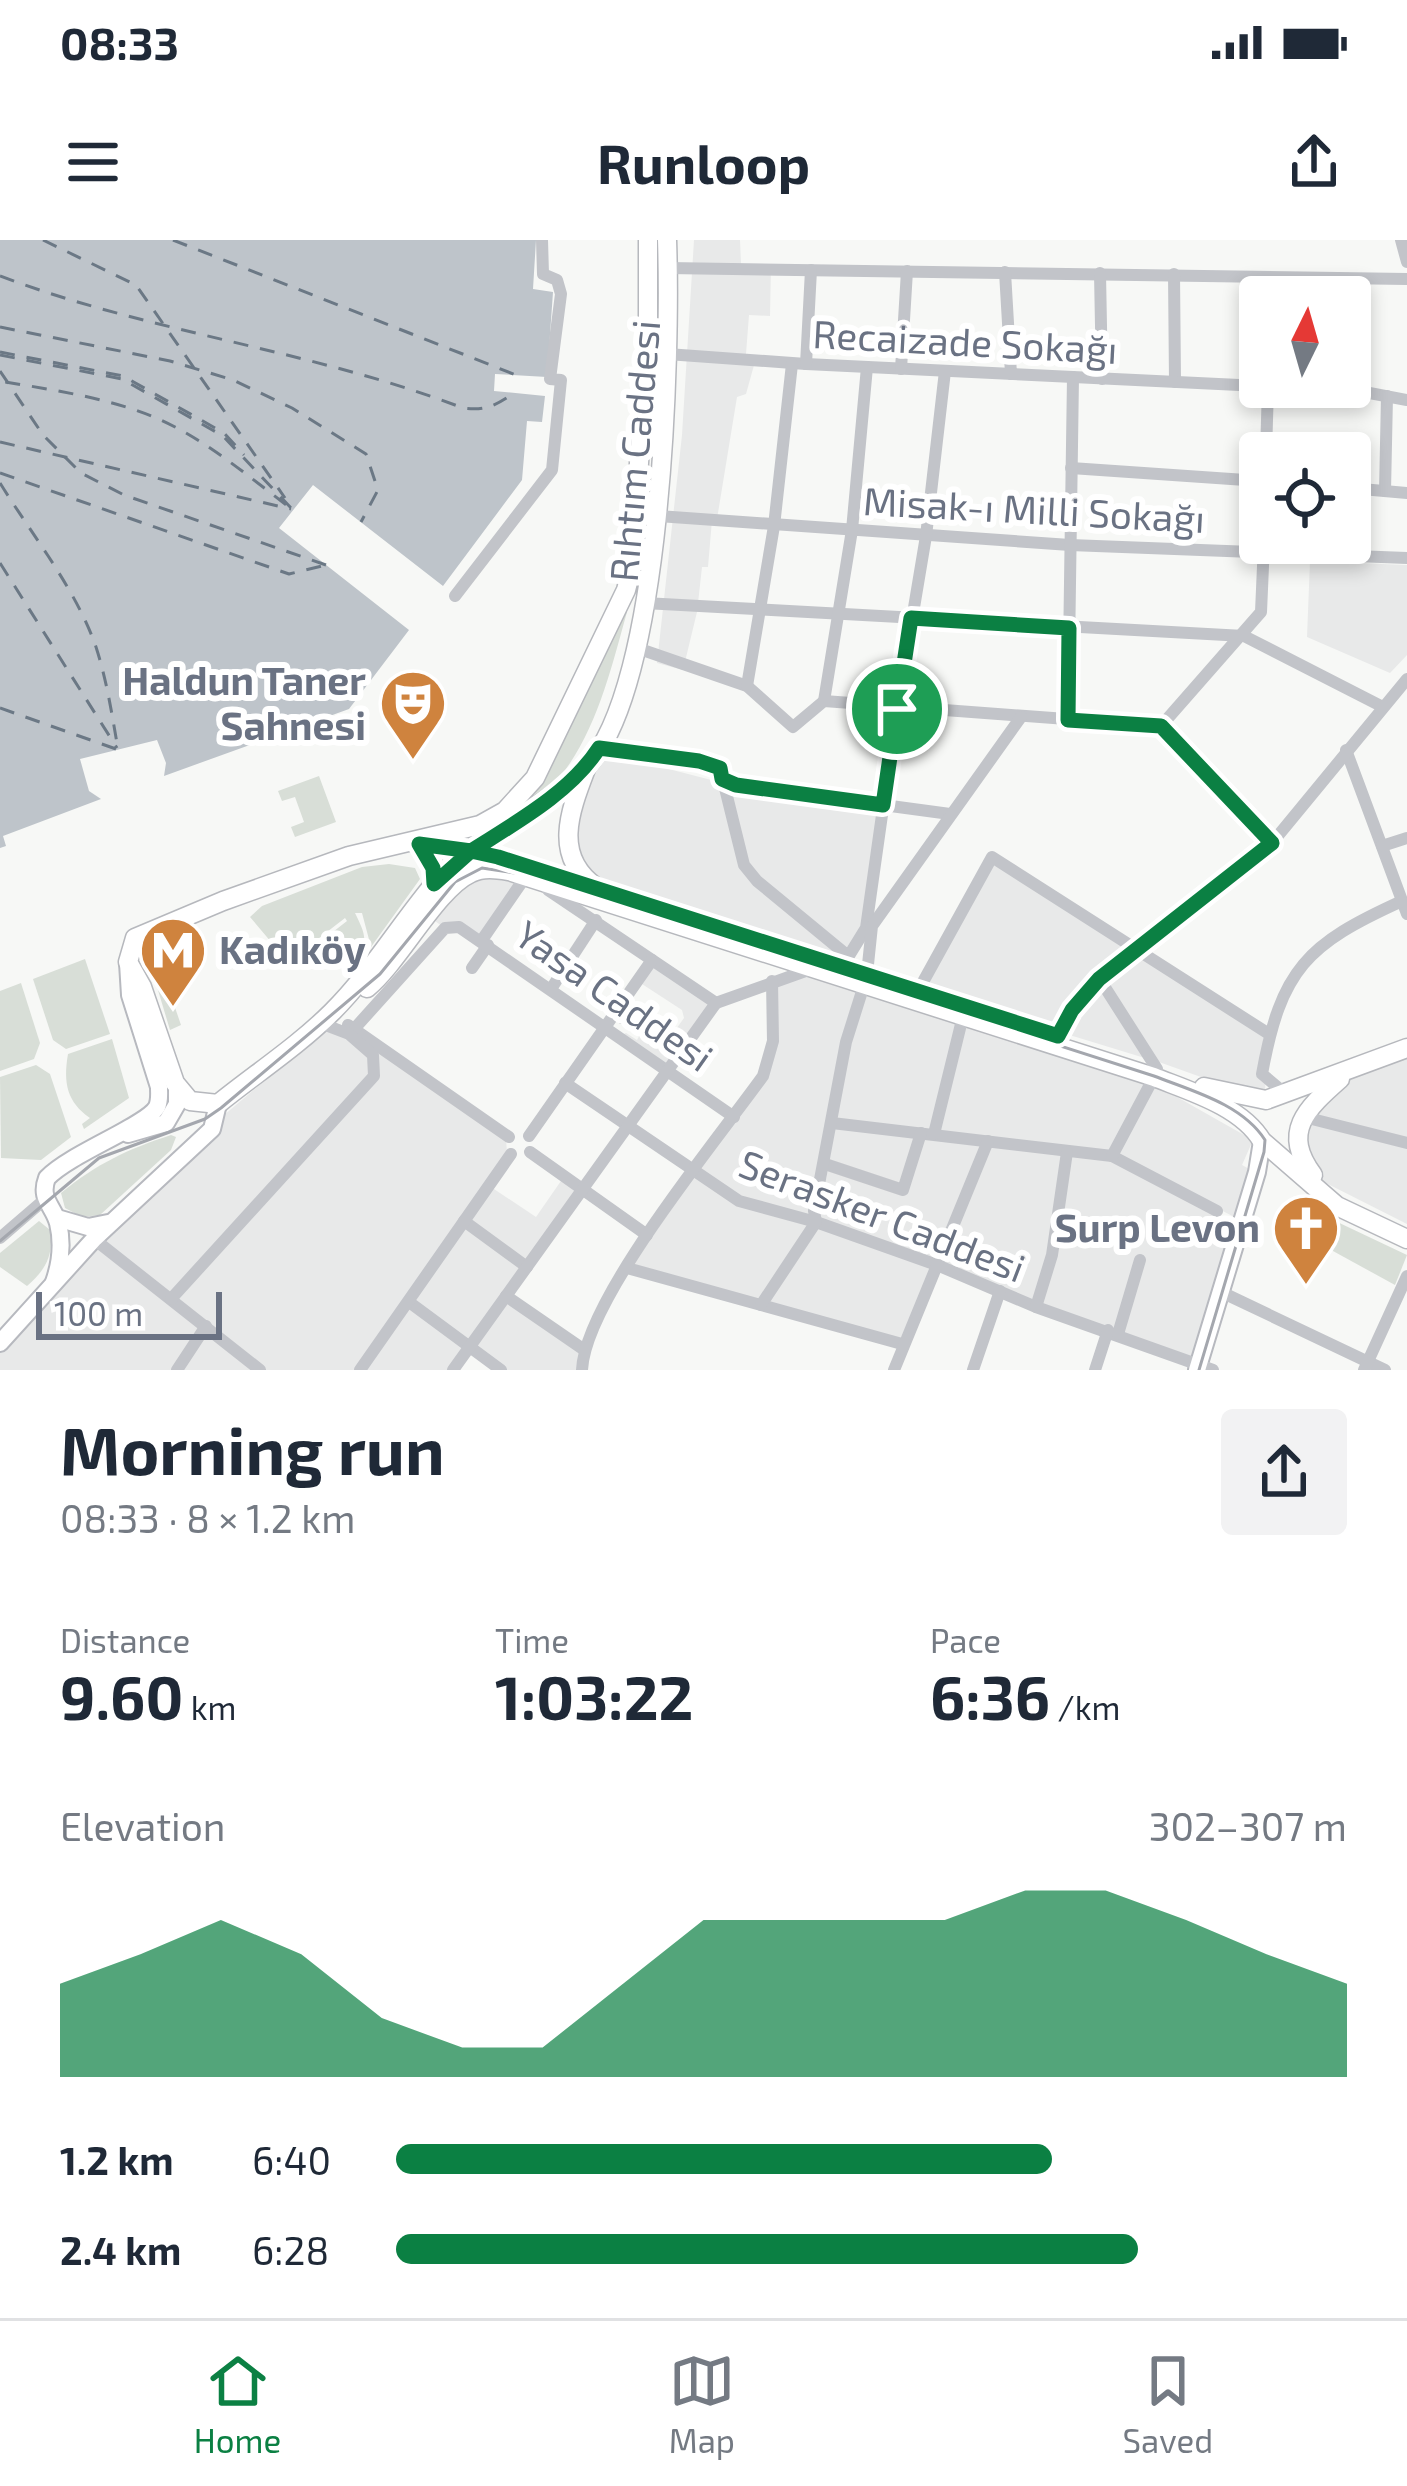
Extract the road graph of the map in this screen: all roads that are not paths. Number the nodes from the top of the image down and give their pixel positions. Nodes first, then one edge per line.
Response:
1 (542, 240) edge
2 (648, 240) edge
3 (667, 240) edge
4 (1401, 240) edge
5 (1407, 262) edge
6 (668, 268) junction
7 (811, 270) junction
8 (907, 272) junction
9 (1005, 272) junction
10 (1100, 273) junction
11 (1174, 274) junction
12 (1407, 279) edge
13 (667, 354) junction
14 (799, 364) junction
15 (867, 367) junction
16 (901, 369) junction
17 (945, 371) junction
18 (1011, 374) junction
19 (1073, 377) junction
20 (1102, 379) junction
21 (1174, 382) junction
22 (1239, 386) edge
23 (1371, 395) edge
24 (1387, 396) junction
25 (1407, 400) edge
26 (1071, 468) junction
27 (1239, 480) edge
28 (1371, 490) edge
29 (1384, 491) junction
30 (1407, 493) edge
31 (658, 516) junction
32 (774, 526) junction
33 (852, 530) junction
34 (926, 536) junction
35 (1070, 545) junction
36 (1239, 547) edge
37 (1371, 555) edge
38 (1407, 558) edge
39 (1263, 564) edge
40 (455, 596) dead end
41 (644, 603) junction
42 (758, 611) junction
43 (838, 616) junction
44 (911, 618) junction
45 (1069, 628) junction
46 (1244, 636) junction
47 (634, 647) junction
48 (1407, 679) edge
49 (746, 686) junction
50 (824, 701) junction
51 (1381, 706) junction
52 (897, 709) junction
53 (1021, 717) junction
54 (1068, 720) junction
55 (1161, 726) junction
56 (1346, 750) junction
57 (594, 756) junction
58 (722, 779) junction
59 (883, 805) junction
60 (950, 814) junction
61 (1407, 838) edge
62 (1272, 843) junction
63 (411, 844) junction
64 (1382, 846) junction
65 (471, 851) junction
66 (526, 876) junction
67 (434, 884) junction
68 (596, 887) junction
69 (1405, 907) edge
70 (596, 920) junction
71 (485, 943) junction
72 (1139, 949) junction
73 (652, 960) junction
74 (845, 961) junction
75 (128, 962) junction
76 (472, 968) dead end
77 (812, 968) junction
78 (1099, 979) junction
79 (866, 980) junction
80 (772, 981) junction
81 (551, 989) junction
82 (918, 991) junction
83 (716, 1003) junction
84 (330, 1016) junction
85 (963, 1016) junction
86 (604, 1027) junction
87 (355, 1028) junction
88 (1269, 1034) junction
89 (1058, 1036) junction
90 (1407, 1048) edge
91 (670, 1070) junction
92 (1348, 1072) junction
93 (1155, 1073) junction
94 (565, 1083) junction
95 (177, 1089) junction
96 (1281, 1090) dead end
97 (218, 1104) junction
98 (734, 1117) junction
99 (1304, 1117) junction
100 (832, 1123) junction
101 (630, 1125) junction
102 (928, 1133) junction
103 (529, 1136) dead end
104 (509, 1137) dead end
105 (104, 1139) junction
106 (1262, 1141) junction
107 (988, 1142) junction
108 (1407, 1143) edge
109 (530, 1152) dead end
110 (1067, 1152) junction
111 (511, 1154) dead end
112 (1112, 1156) junction
113 (825, 1164) junction
114 (694, 1170) junction
115 (584, 1189) junction
116 (1336, 1206) junction
117 (1216, 1211) dead end
118 (52, 1212) junction
119 (464, 1221) junction
120 (112, 1222) junction
121 (816, 1222) junction
122 (647, 1235) junction
123 (0, 1238) edge
124 (94, 1239) junction
125 (1407, 1239) edge
126 (1140, 1260) dead end
127 (937, 1265) junction
128 (527, 1267) junction
129 (627, 1268) junction
130 (1407, 1276) edge
131 (54, 1282) junction
132 (1000, 1291) junction
133 (1220, 1291) junction
134 (506, 1296) junction
135 (172, 1299) junction
136 (409, 1302) junction
137 (761, 1305) junction
138 (1036, 1307) junction
139 (206, 1326) junction
140 (1113, 1332) junction
141 (0, 1343) edge
142 (902, 1344) junction
143 (470, 1347) junction
144 (583, 1349) junction
145 (1367, 1365) edge
146 (1203, 1368) edge
147 (177, 1370) edge
148 (260, 1370) edge
149 (360, 1370) edge
150 (453, 1370) edge
151 (501, 1370) edge
152 (582, 1370) edge
153 (894, 1370) edge
154 (973, 1370) edge
155 (1095, 1370) edge
156 (1385, 1370) edge

1 - 40 street
2 - 63 main road, Rıhtım Caddesi
3 - 6 main road, Rıhtım Caddesi
4 - 5 street
6 - 7 street
6 - 13 main road, Rıhtım Caddesi
7 - 8 street
7 - 14 street
8 - 9 street
8 - 16 street
9 - 10 street
9 - 18 street
10 - 11 street
10 - 20 street
11 - 12 street
11 - 21 street
13 - 14 street, Recaizade Sokağı
13 - 31 main road, Rıhtım Caddesi
14 - 15 street, Recaizade Sokağı
14 - 32 street
15 - 16 street, Recaizade Sokağı
15 - 33 street
16 - 17 street, Recaizade Sokağı
17 - 18 street, Recaizade Sokağı
17 - 34 street
18 - 19 street, Recaizade Sokağı
19 - 20 street, Recaizade Sokağı
19 - 26 street
20 - 21 street, Recaizade Sokağı
21 - 22 street, Recaizade Sokağı
23 - 24 street, Recaizade Sokağı
24 - 25 street, Recaizade Sokağı
24 - 29 street
26 - 27 street
26 - 35 street
28 - 29 street
29 - 30 street
31 - 32 street, Misak-ı Milli Sokağı
31 - 41 main road, Rıhtım Caddesi
32 - 33 street, Misak-ı Milli Sokağı
32 - 42 street
33 - 34 street, Misak-ı Milli Sokağı
33 - 43 street
34 - 35 street, Misak-ı Milli Sokağı
34 - 44 street
35 - 36 street, Misak-ı Milli Sokağı
35 - 45 street
37 - 38 street, Misak-ı Milli Sokağı
39 - 46 street
41 - 42 street
41 - 47 main road, Rıhtım Caddesi
42 - 43 street
42 - 49 street
43 - 44 street
43 - 50 street
44 - 45 street
44 - 52 street
45 - 46 street
45 - 54 street
46 - 51 street
46 - 55 street
47 - 49 street
47 - 57 main road, Rıhtım Caddesi
48 - 51 street
49 - 50 street
50 - 52 street
51 - 56 street
52 - 53 street
52 - 59 street
53 - 54 street
53 - 60 street
54 - 55 street
55 - 62 street
56 - 62 street
56 - 64 street
57 - 58 street
57 - 65 main road, Rıhtım Caddesi
57 - 68 main road
58 - 59 street
58 - 74 street
59 - 60 street
59 - 74 street
60 - 79 street
61 - 64 street
62 - 72 street
63 - 65 main road, Rıhtım Caddesi
63 - 67 main road
63 - 75 main road, Rıhtım Caddesi
64 - 69 street
65 - 67 main road, Rıhtım Caddesi
65 - 68 main road
66 - 70 street
66 - 71 street
66 - 77 main road
66 - 84 main road
67 - 84 main road, Rıhtım Caddesi
68 - 74 main road
69 - 88 street
70 - 73 street
70 - 81 street
71 - 76 street
71 - 81 street, Yasa Caddesi
71 - 87 street, Yasa Caddesi
72 - 78 street
72 - 82 street
72 - 88 street
73 - 83 street
73 - 86 street
74 - 79 main road
75 - 95 main road
75 - 105 street
77 - 79 main road
77 - 80 street
78 - 89 street
78 - 93 street
79 - 82 main road
79 - 85 main road
79 - 100 street
80 - 83 street
80 - 98 street
81 - 86 street, Yasa Caddesi
82 - 89 main road
83 - 91 street
84 - 87 street
84 - 97 main road
84 - 135 street
85 - 93 main road
85 - 102 street
86 - 91 street, Yasa Caddesi
86 - 94 street
87 - 104 street
88 - 96 street
89 - 93 main road
90 - 92 main road
91 - 98 street, Yasa Caddesi
91 - 101 street
92 - 93 main road
92 - 99 main road
93 - 106 main road
93 - 112 street
94 - 101 street, Serasker Caddesi
94 - 103 street
95 - 97 main road
95 - 105 street
97 - 120 street
98 - 114 street
99 - 108 street
99 - 116 main road
100 - 102 street
100 - 113 street
101 - 114 street, Serasker Caddesi
101 - 115 street
102 - 107 street
102 - 113 street
105 - 118 street
106 - 116 main road
106 - 133 street
107 - 110 street
107 - 127 street
109 - 115 street
110 - 112 street
110 - 138 street
111 - 119 street
112 - 117 street
113 - 121 street
114 - 121 street, Serasker Caddesi
114 - 122 street
115 - 122 street
115 - 128 street
116 - 125 main road
118 - 120 street
118 - 123 street
118 - 131 street
119 - 128 street
119 - 136 street
120 - 124 street
121 - 127 street, Serasker Caddesi
121 - 137 street
122 - 129 street
124 - 131 street
124 - 135 street
126 - 140 street
127 - 132 street, Serasker Caddesi
127 - 142 street
128 - 134 street
129 - 137 street
129 - 144 street
130 - 145 street
131 - 141 street
132 - 138 street, Serasker Caddesi
132 - 154 street
133 - 145 street
133 - 146 street
134 - 143 street
134 - 144 street
135 - 139 street
136 - 143 street
136 - 149 street
137 - 142 street
138 - 140 street, Serasker Caddesi
139 - 147 street
139 - 148 street
140 - 146 street, Serasker Caddesi
140 - 155 street
142 - 153 street
143 - 150 street
143 - 151 street
144 - 152 street
145 - 156 street

